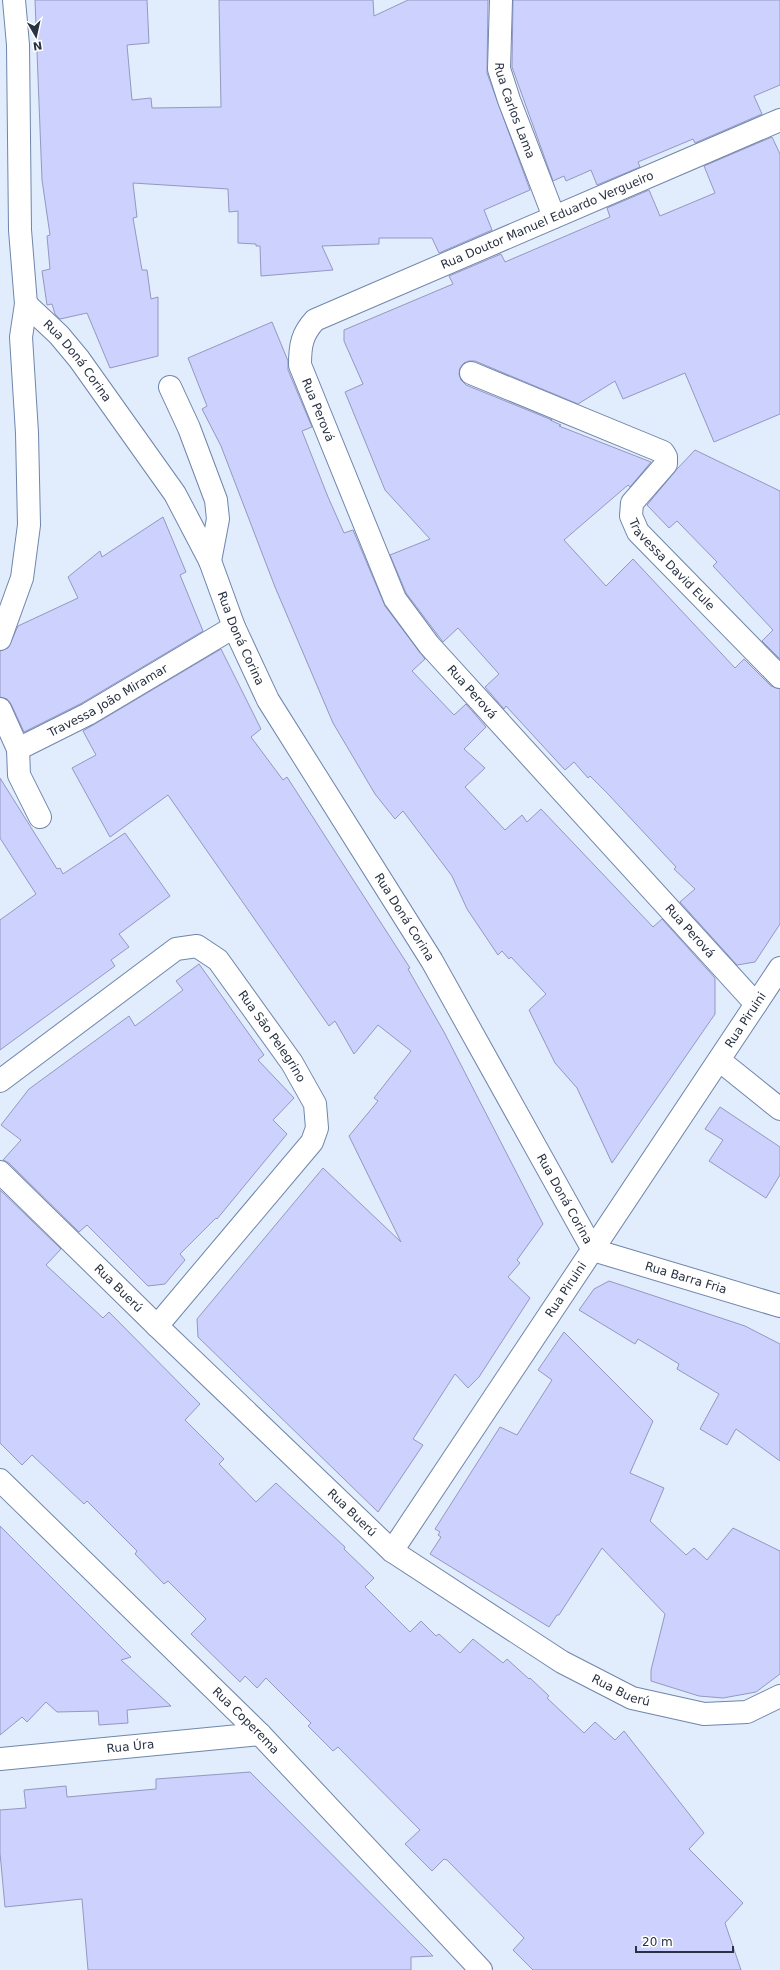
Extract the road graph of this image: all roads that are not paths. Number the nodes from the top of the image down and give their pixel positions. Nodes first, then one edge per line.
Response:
1 (14, 0) edge
2 (501, 0) edge
3 (780, 120) edge
4 (554, 217) junction
5 (26, 304) junction
6 (315, 320) joint
7 (471, 373) dead end
8 (170, 387) dead end
9 (210, 561) junction
10 (234, 627) junction
11 (0, 639) edge
12 (780, 677) edge
13 (0, 709) edge
14 (18, 749) junction
15 (40, 816) dead end
16 (780, 968) edge
17 (756, 1004) junction
18 (719, 1060) junction
19 (0, 1081) edge
20 (780, 1109) edge
21 (0, 1172) edge
22 (592, 1250) junction
23 (780, 1306) edge
24 (157, 1326) junction
25 (0, 1480) edge
26 (392, 1551) junction
27 (780, 1696) edge
28 (260, 1734) junction
29 (0, 1759) edge
30 (481, 1970) edge

1 - 5 street
2 - 4 street, Rua Carlos Lama
3 - 4 street, Rua Doutor Manuel Eduardo Vergueiro
4 - 6 street, Rua Doutor Manuel Eduardo Vergueiro
5 - 9 street, Rua Doná Corina
5 - 11 street
6 - 17 street, Rua Perová
7 - 12 street, Travessa David Eule
8 - 9 street
9 - 10 street, Rua Doná Corina
10 - 14 street, Travessa João Miramar
10 - 22 street, Rua Doná Corina
13 - 14 street
14 - 15 street
16 - 17 street, Rua Piruini
17 - 18 street, Rua Piruini
18 - 20 street
18 - 22 street, Rua Piruini
19 - 24 street, Rua São Pelegrino
21 - 24 street, Rua Buerú
22 - 23 street, Rua Barra Fria
22 - 26 street, Rua Piruini
24 - 26 street, Rua Buerú
25 - 28 street, Rua Coperema
26 - 27 street, Rua Buerú
28 - 29 street, Rua Úra
28 - 30 street, Rua Coperema

